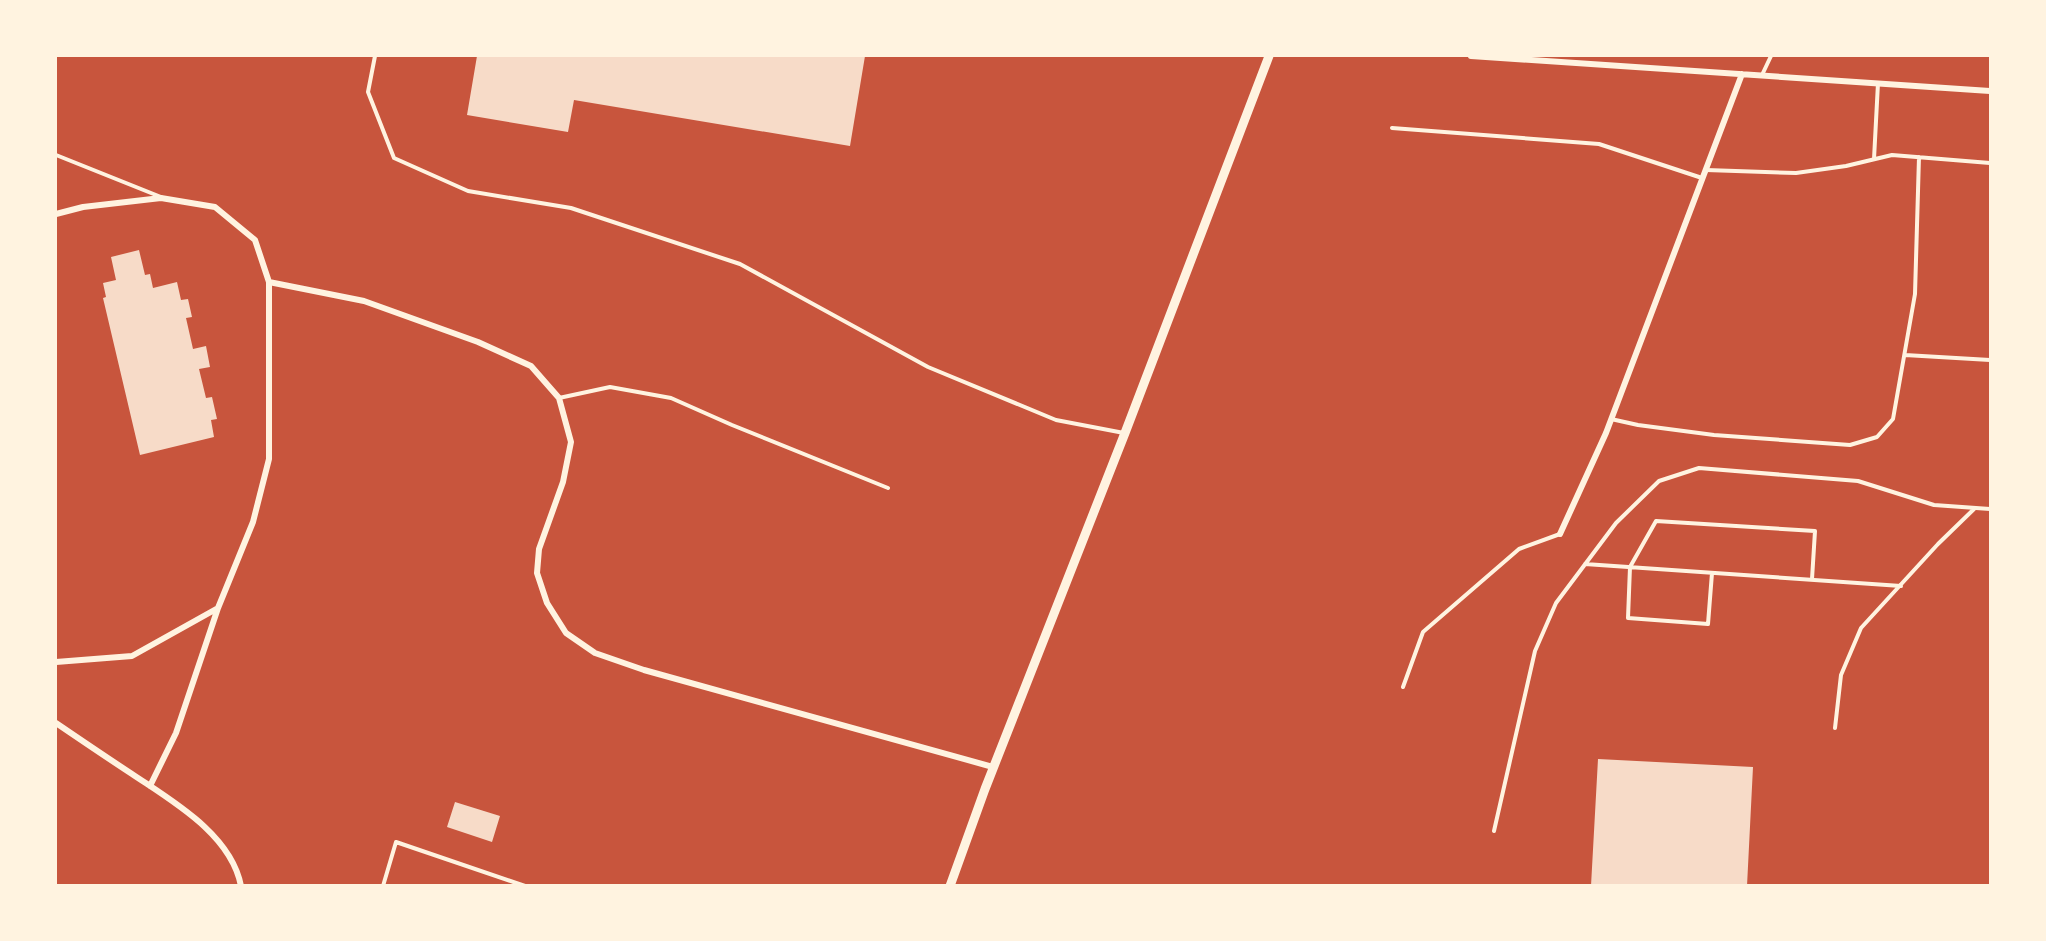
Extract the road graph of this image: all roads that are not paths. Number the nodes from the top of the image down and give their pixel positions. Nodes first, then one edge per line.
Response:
1 (375, 56) edge
2 (1269, 56) edge
3 (1471, 56) edge
4 (1771, 56) edge
5 (1556, 58) edge
6 (1742, 74) junction
7 (1762, 75) junction
8 (1878, 83) junction
9 (1990, 91) edge
10 (1392, 128) dead end
11 (56, 154) edge
12 (1919, 157) junction
13 (1874, 159) junction
14 (1990, 163) edge
15 (1706, 170) junction
16 (1702, 179) junction
17 (161, 198) junction
18 (56, 214) edge
19 (270, 282) junction
20 (1905, 355) junction
21 (1990, 360) edge
22 (559, 398) junction
23 (1611, 419) junction
24 (1125, 433) junction
25 (888, 488) dead end
26 (1974, 508) junction
27 (1990, 509) edge
28 (1560, 534) joint
29 (1585, 564) junction
30 (1630, 567) junction
31 (1712, 573) junction
32 (1812, 579) junction
33 (1901, 586) junction
34 (218, 608) junction
35 (56, 662) edge
36 (1403, 687) dead end
37 (56, 723) edge
38 (1835, 728) dead end
39 (993, 767) junction
40 (150, 786) junction
41 (1494, 831) dead end
42 (241, 885) edge
43 (383, 885) edge
44 (525, 885) edge
45 (950, 885) edge

1 - 24 lane
2 - 24 street
3 - 5 street
4 - 7 lane
5 - 6 street
6 - 7 street
6 - 15 street
7 - 8 street
8 - 9 street
8 - 13 lane
10 - 16 lane
11 - 17 lane
12 - 13 lane
12 - 14 lane
12 - 20 lane
13 - 15 lane
15 - 16 street
16 - 23 street
17 - 18 street
17 - 19 street
19 - 22 street
19 - 34 street
20 - 21 lane
20 - 23 lane
22 - 25 lane
22 - 39 street
23 - 28 street
24 - 39 street
26 - 27 lane
26 - 29 lane
26 - 33 lane
28 - 36 lane
29 - 30 lane
29 - 41 lane
30 - 31 lane
30 - 31 lane
30 - 32 lane
31 - 32 lane
32 - 33 lane
33 - 38 lane
34 - 35 street
34 - 40 street
37 - 40 street
39 - 45 street
40 - 42 street
43 - 44 lane

